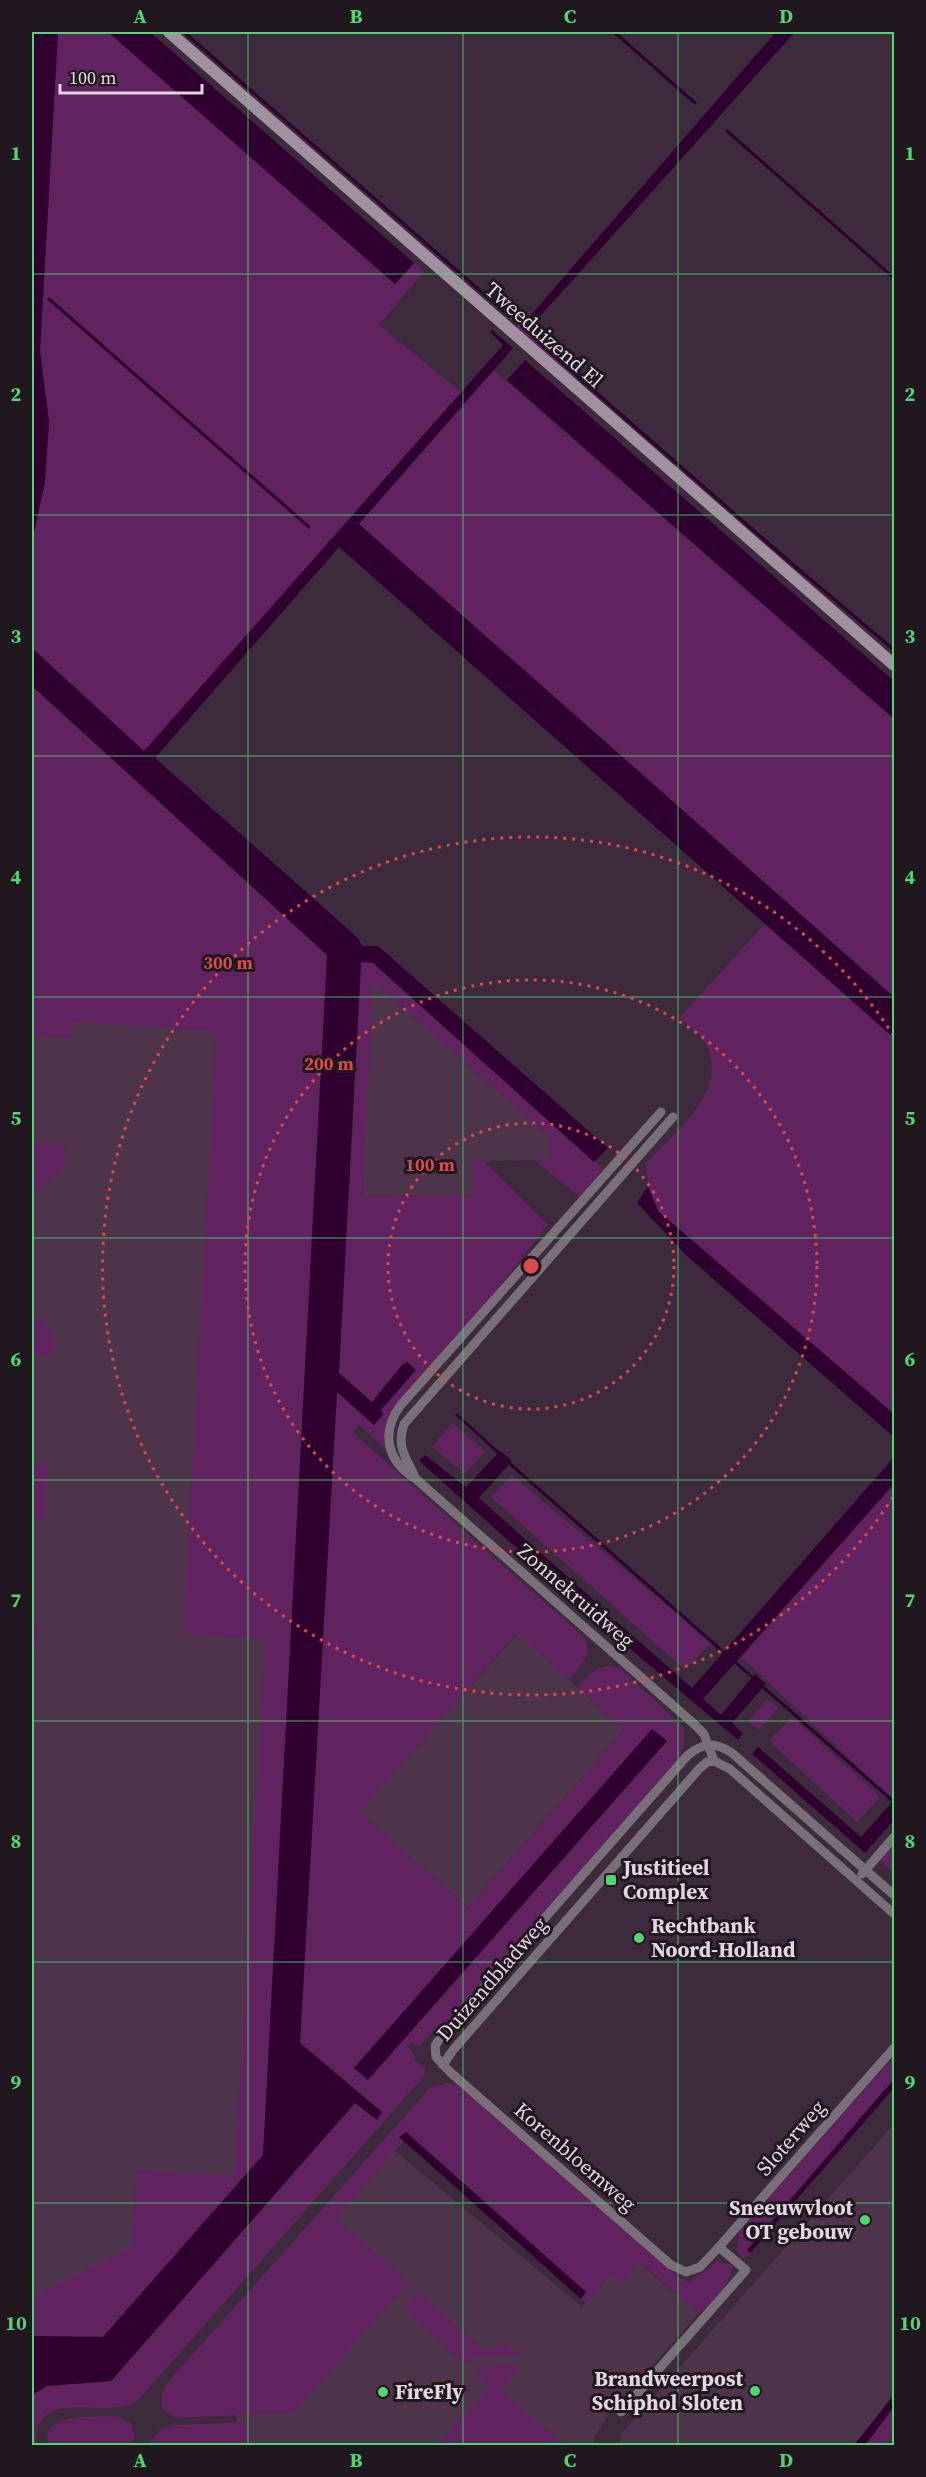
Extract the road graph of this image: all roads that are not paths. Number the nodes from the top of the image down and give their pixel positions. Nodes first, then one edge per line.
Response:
1 (170, 32) edge
2 (894, 665) edge
3 (661, 1112) dead end
4 (673, 1117) dead end
5 (416, 1479) junction
6 (708, 1744) junction
7 (714, 1761) junction
8 (894, 1837) edge
9 (866, 1870) junction
10 (856, 1881) junction
11 (894, 1895) edge
12 (894, 1914) edge
13 (894, 2048) edge
14 (443, 2065) junction
15 (719, 2247) junction
16 (686, 2272) joint
17 (621, 2412) dead end

1 - 2 street, Tweeduizend El
3 - 5 street, Zonnekruidweg
4 - 5 street
5 - 6 street, Zonnekruidweg
6 - 7 street, Zonnekruidweg
6 - 9 street, Zonnekruidweg
6 - 14 street, Duizendbladweg
7 - 10 street
7 - 14 street, Duizendbladweg
8 - 9 street
9 - 10 street
9 - 11 street, Zonnekruidweg
10 - 12 street
13 - 15 street, Sloterweg
14 - 16 street, Korenbloemweg
15 - 16 street, Sloterweg
15 - 17 street

